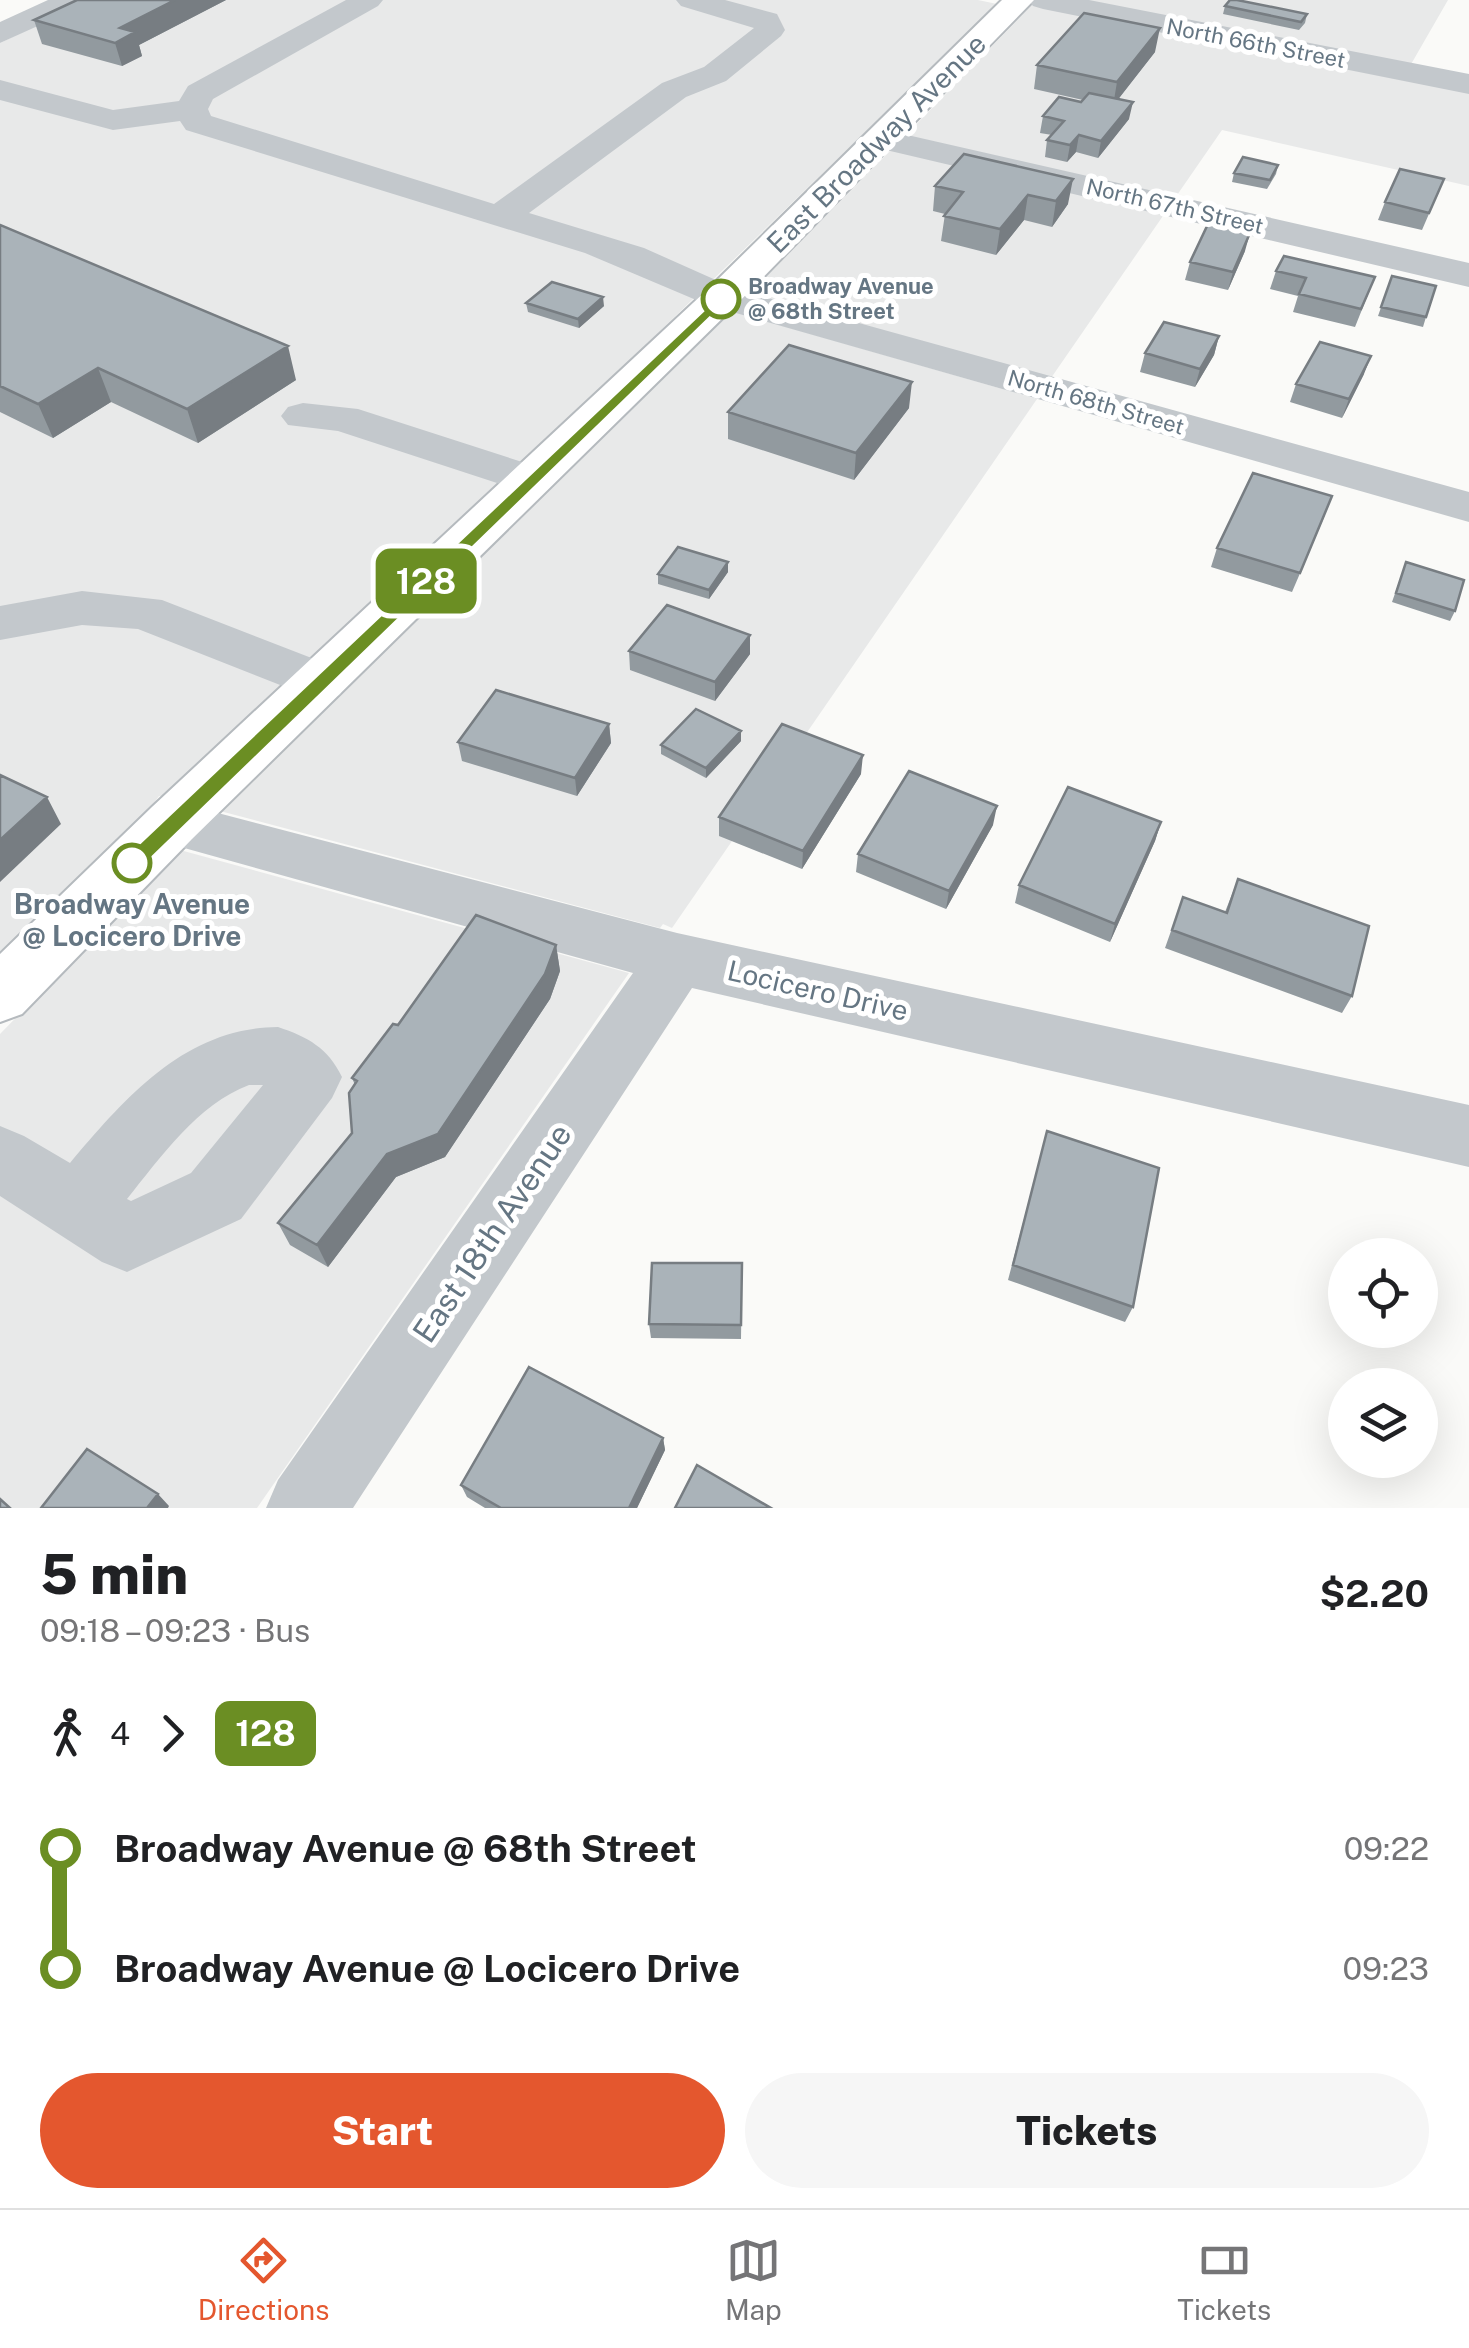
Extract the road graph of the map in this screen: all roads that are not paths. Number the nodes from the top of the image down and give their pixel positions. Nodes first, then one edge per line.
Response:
1 (72, 0) edge
2 (368, 0) edge
3 (691, 0) edge
4 (1022, 0) edge
5 (0, 34) edge
6 (1469, 84) edge
7 (0, 90) edge
8 (190, 109) junction
9 (881, 139) junction
10 (501, 216) junction
11 (1469, 275) edge
12 (722, 297) junction
13 (304, 416) dead end
14 (531, 480) junction
15 (1469, 507) edge
16 (0, 623) edge
17 (321, 682) junction
18 (172, 823) junction
19 (677, 958) junction
20 (0, 995) edge
21 (1469, 1136) edge
22 (0, 1158) edge
23 (78, 1206) dead end
24 (306, 1508) edge

1 - 5 street
2 - 8 street
3 - 10 street
4 - 6 street, North 66th Street
4 - 9 main road, East Broadway Avenue
7 - 8 street
8 - 10 street, North 68th Street
9 - 11 street, North 67th Street
9 - 12 main road, East Broadway Avenue
10 - 12 street, North 68th Street
12 - 14 main road, East Broadway Avenue
12 - 15 street, North 68th Street
13 - 14 street
14 - 17 main road, East Broadway Avenue
16 - 17 street
17 - 18 main road, East Broadway Avenue
18 - 19 street, Locicero Drive
18 - 20 main road, East Broadway Avenue
19 - 21 street, Locicero Drive
19 - 24 street, East 18th Avenue
22 - 23 street

